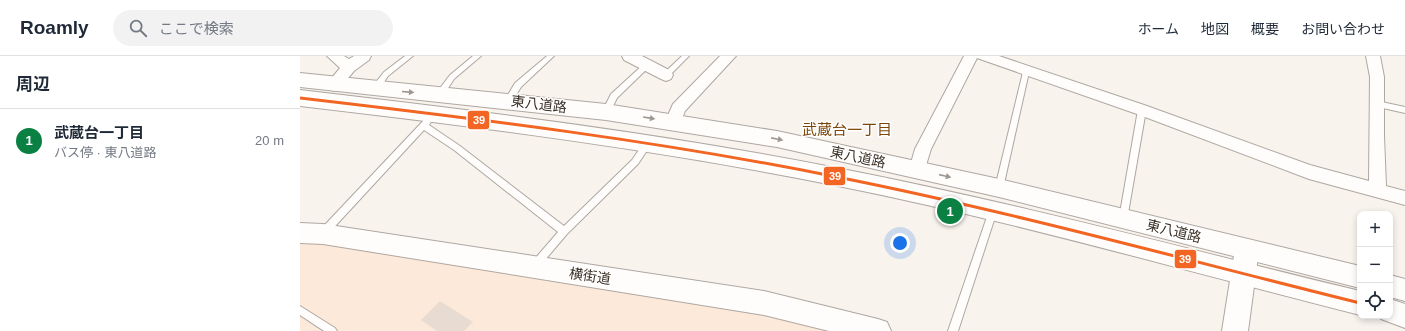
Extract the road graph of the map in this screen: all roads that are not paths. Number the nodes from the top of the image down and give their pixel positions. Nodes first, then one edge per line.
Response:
1 (334, 56) edge
2 (364, 56) edge
3 (410, 56) edge
4 (478, 56) edge
5 (551, 56) edge
6 (629, 56) edge
7 (686, 56) edge
8 (729, 56) edge
9 (971, 56) edge
10 (983, 56) edge
11 (1373, 56) edge
12 (647, 65) junction
13 (349, 67) junction
14 (1026, 72) junction
15 (666, 75) joint
16 (300, 80) edge
17 (334, 85) junction
18 (375, 89) junction
19 (300, 98) edge
20 (507, 103) junction
21 (1377, 104) junction
22 (1142, 110) junction
23 (1405, 110) edge
24 (432, 111) junction
25 (606, 112) junction
26 (672, 122) junction
27 (714, 128) junction
28 (606, 137) junction
29 (648, 143) junction
30 (917, 170) junction
31 (854, 181) junction
32 (999, 188) junction
33 (1378, 191) junction
34 (1405, 198) edge
35 (993, 211) junction
36 (1123, 219) junction
37 (564, 231) junction
38 (311, 233) edge
39 (1247, 249) junction
40 (534, 267) junction
41 (1243, 274) junction
42 (1357, 277) edge
43 (1393, 287) edge
44 (1405, 290) edge
45 (1357, 303) edge
46 (300, 310) edge
47 (1393, 312) edge
48 (1405, 315) edge
49 (332, 331) edge
50 (878, 331) edge
51 (953, 331) edge
52 (1235, 331) edge

1 - 13 street
2 - 13 street
3 - 18 lane
4 - 24 lane
5 - 20 lane
6 - 12 street
7 - 15 lane
8 - 26 street
9 - 30 street
10 - 14 street
11 - 21 street
12 - 15 street
12 - 25 lane
13 - 17 street
14 - 22 street
14 - 32 lane
16 - 17 main road, 東八道路
17 - 18 main road, 東八道路
18 -> 24 main road, 東八道路
19 - 24 main road, 東八道路
20 - 24 main road, 東八道路
20 - 25 main road, 東八道路
20 - 28 main road
21 - 23 lane
21 - 33 street
22 - 33 street
22 - 36 lane
24 - 28 main road, 東八道路
24 - 37 lane
24 - 38 lane
25 -> 26 main road, 東八道路
26 - 27 main road, 東八道路
27 -> 30 main road, 東八道路
27 - 31 main road
28 - 29 main road, 東八道路
29 - 31 main road, 東八道路
29 - 37 lane
30 -> 32 main road, 東八道路
31 - 35 main road, 東八道路
32 - 36 main road, 東八道路
33 - 34 street
35 - 41 main road, 東八道路
35 - 51 lane
36 - 39 main road, 東八道路
37 - 40 lane
38 - 40 main road, 横街道
39 - 41 main road
39 - 42 main road, 東八道路
40 - 50 main road, 横街道
41 - 45 main road, 東八道路
41 - 52 main road
43 - 44 main road
46 - 49 lane
47 - 48 main road

